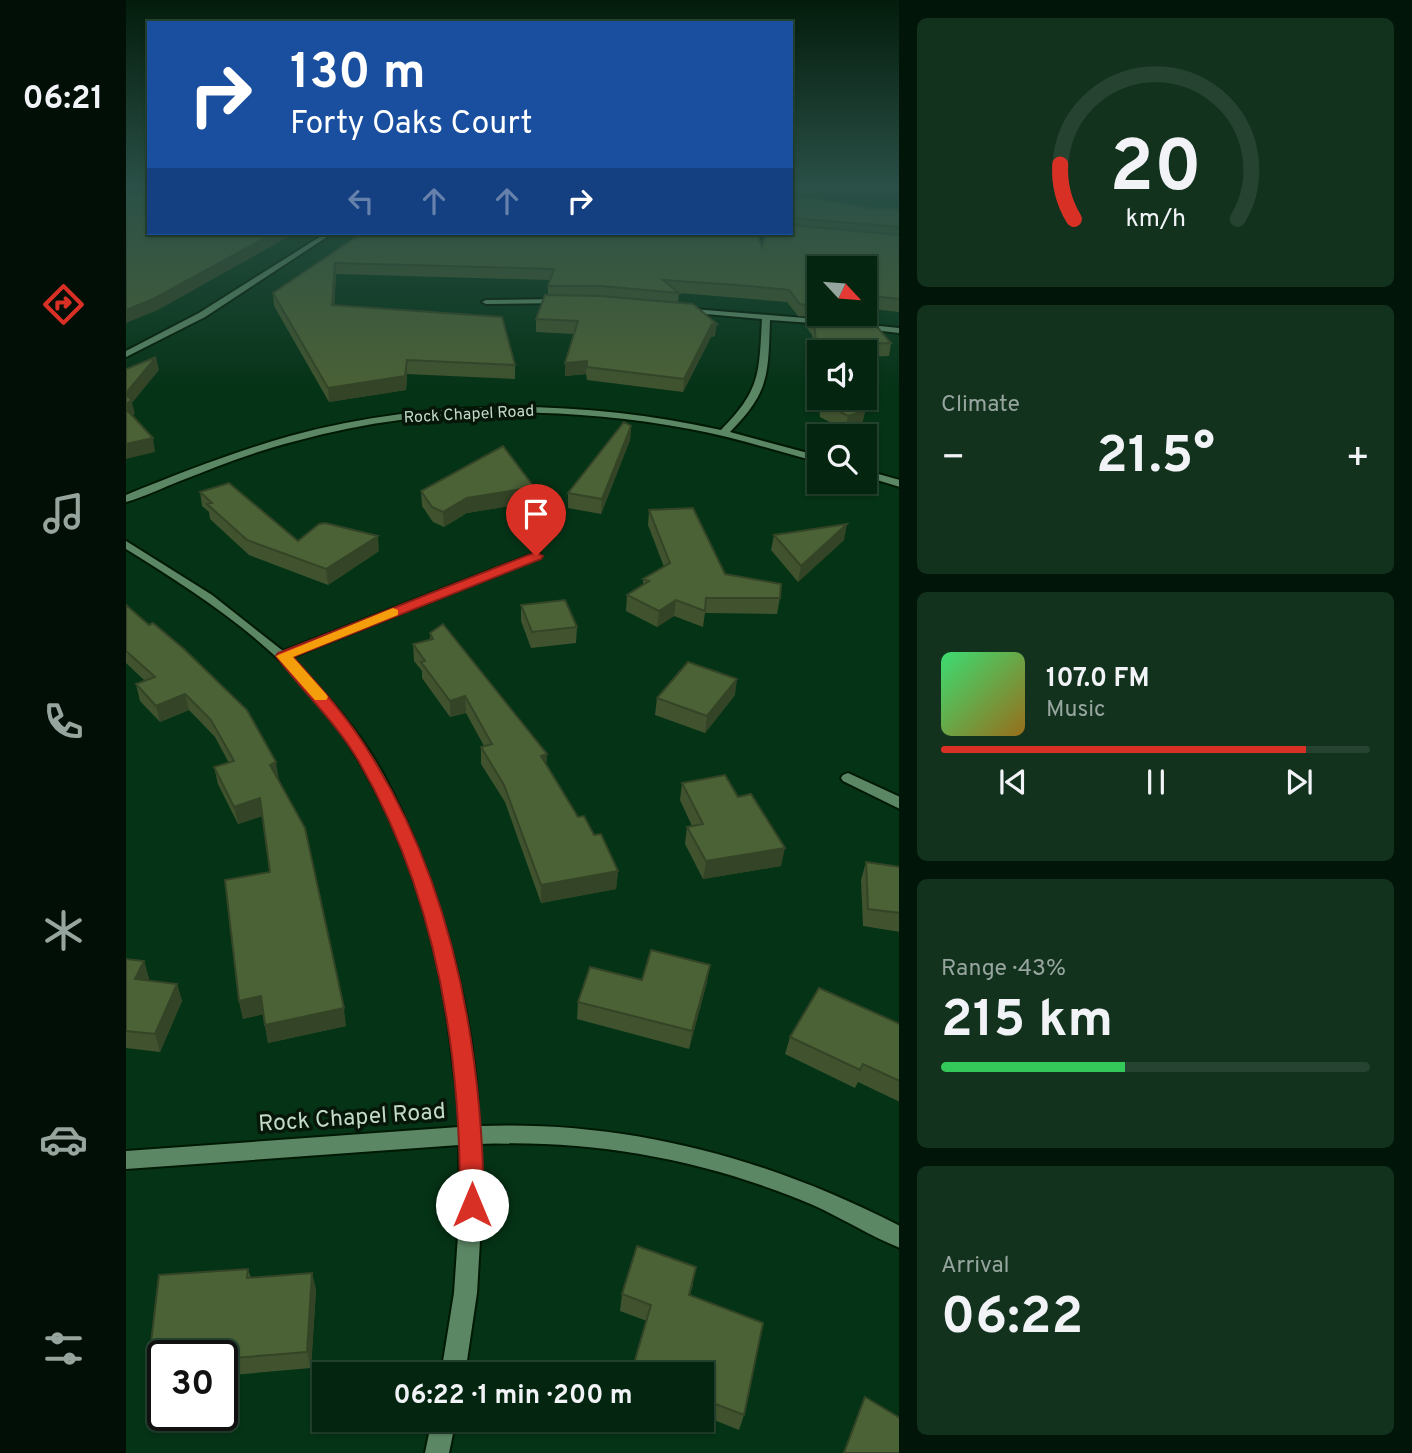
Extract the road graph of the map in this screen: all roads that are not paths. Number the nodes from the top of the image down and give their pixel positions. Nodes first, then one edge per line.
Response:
1 (296, 255) edge
2 (485, 302) dead end
3 (568, 302) edge
4 (669, 309) edge
5 (766, 317) junction
6 (807, 321) edge
7 (863, 326) edge
8 (899, 331) edge
9 (127, 352) edge
10 (724, 432) junction
11 (807, 455) edge
12 (877, 477) edge
13 (899, 484) edge
14 (126, 499) edge
15 (126, 544) edge
16 (536, 556) dead end
17 (283, 656) junction
18 (848, 778) dead end
19 (899, 804) edge
20 (472, 1135) junction
21 (126, 1160) edge
22 (899, 1238) edge
23 (455, 1362) edge
24 (441, 1432) edge
25 (437, 1453) edge

1 - 9 street
2 - 3 street
4 - 5 street
5 - 6 street
5 - 10 street
7 - 8 street
10 - 11 street, Rock Chapel Road
10 - 14 street, Rock Chapel Road
12 - 13 street
15 - 17 street
16 - 17 street
17 - 20 street
18 - 19 street
20 - 21 street, Rock Chapel Road
20 - 22 street, Rock Chapel Road
20 - 23 street
24 - 25 street

